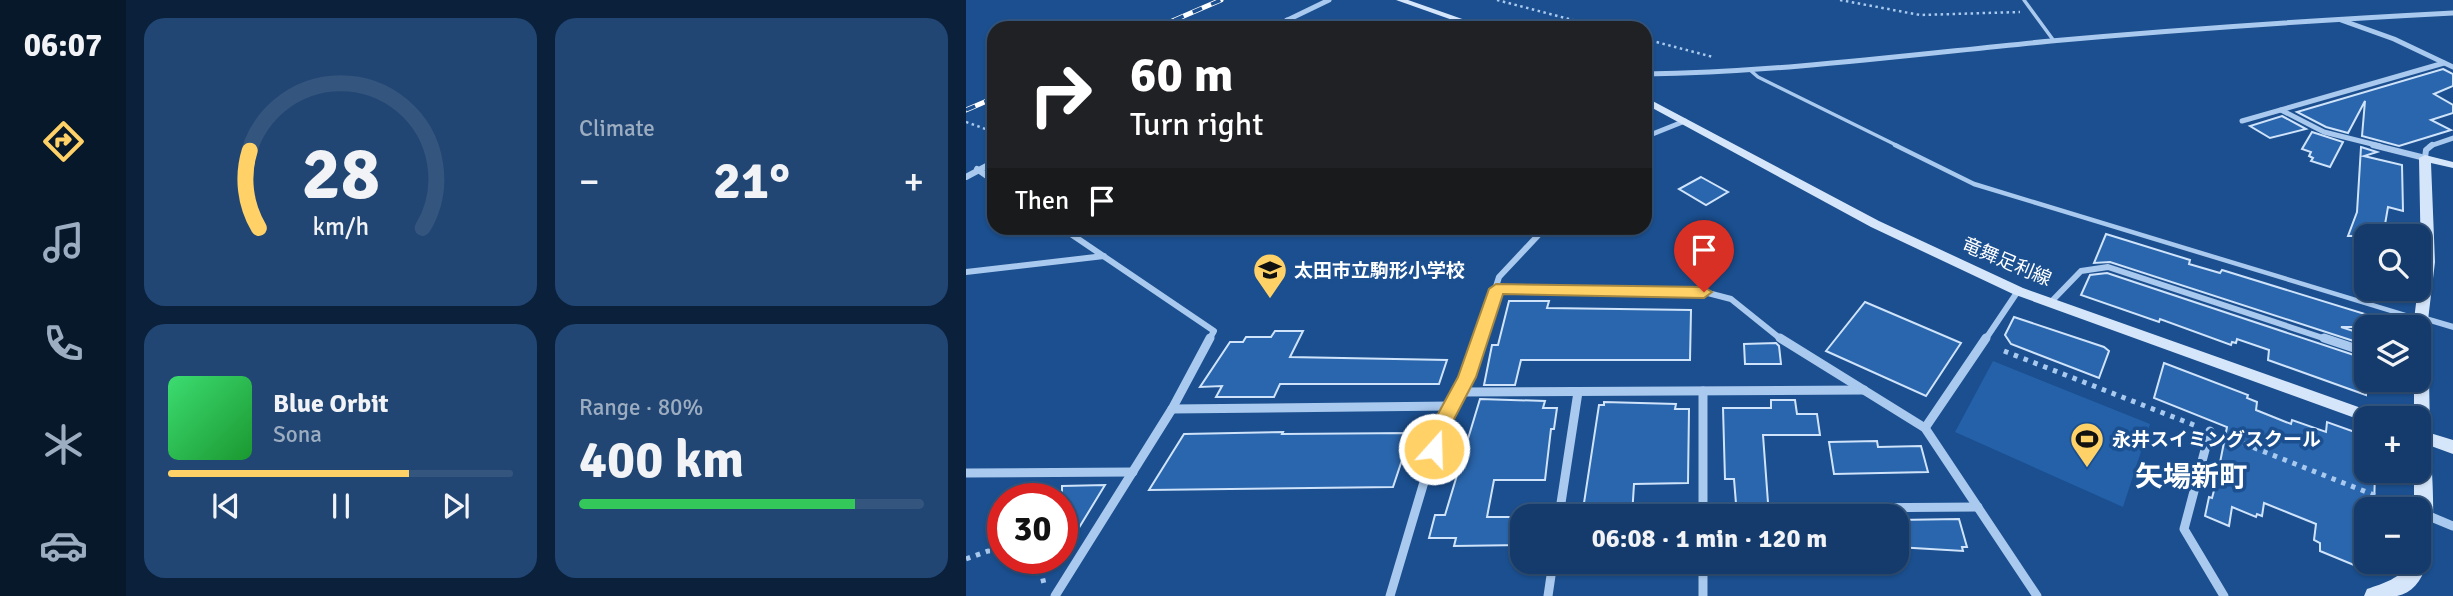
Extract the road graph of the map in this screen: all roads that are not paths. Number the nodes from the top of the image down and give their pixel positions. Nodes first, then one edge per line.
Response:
1 (1329, 0) edge
2 (1400, 0) edge
3 (2024, 0) edge
4 (2453, 13) edge
5 (2336, 19) junction
6 (1287, 20) edge
7 (1463, 21) edge
8 (2054, 41) junction
9 (2445, 64) junction
10 (2453, 66) edge
11 (1750, 70) junction
12 (1652, 74) edge
13 (1652, 104) edge
14 (2281, 110) junction
15 (1685, 121) junction
16 (2242, 121) dead end
17 (1652, 135) edge
18 (2453, 138) edge
19 (2425, 158) junction
20 (987, 165) edge
21 (2453, 165) edge
22 (977, 169) junction
23 (987, 176) edge
24 (966, 177) edge
25 (1072, 235) edge
26 (1538, 235) edge
27 (1104, 256) junction
28 (966, 272) edge
29 (1496, 289) junction
30 (2018, 290) junction
31 (2050, 303) junction
32 (2409, 315) edge
33 (2422, 315) edge
34 (2431, 321) edge
35 (2453, 327) edge
36 (2354, 348) edge
37 (1867, 390) junction
38 (1703, 391) junction
39 (1459, 392) junction
40 (1578, 392) junction
41 (1451, 406) junction
42 (1172, 409) junction
43 (2354, 412) edge
44 (1926, 428) junction
45 (2210, 431) dead end
46 (2431, 440) edge
47 (2453, 447) edge
48 (1133, 472) junction
49 (966, 473) edge
50 (1561, 504) edge
51 (1703, 504) edge
52 (1909, 507) edge
53 (1978, 507) junction
54 (2431, 517) edge
55 (2453, 526) edge
56 (1551, 574) edge
57 (1703, 574) edge
58 (2413, 574) edge
59 (1055, 596) edge
60 (1390, 596) edge
61 (1548, 596) edge
62 (1703, 596) edge
63 (2037, 596) edge
64 (2224, 596) edge
65 (2374, 596) edge

1 - 6 street
2 - 7 main road
3 - 8 lane
4 - 5 street
5 - 8 street
5 - 9 street
8 - 11 street
9 - 10 street
9 - 14 street
11 - 12 street
11 - 32 lane
13 - 15 main road, 竜舞足利線
14 - 16 street
14 - 19 street
15 - 17 street
15 - 30 main road, 竜舞足利線
18 - 19 street
19 - 21 main road
19 - 33 main road
20 - 22 street
22 - 23 street
22 - 24 street
25 - 27 street
26 - 29 street
27 - 28 street
27 - 42 street
29 - 37 street
29 - 39 street
30 - 31 main road, 竜舞足利線
30 - 44 street
31 - 36 street
31 - 43 main road, 竜舞足利線
34 - 35 street
37 - 38 street
37 - 44 street
38 - 40 street
38 - 51 street
39 - 40 street
39 - 41 street
40 - 50 street
41 - 42 street
41 - 60 street
42 - 48 street
44 - 53 street
45 - 64 street
46 - 47 main road
48 - 49 street
48 - 59 street
52 - 53 street
53 - 63 street
54 - 55 street
56 - 61 street
57 - 62 street
58 - 65 main road

